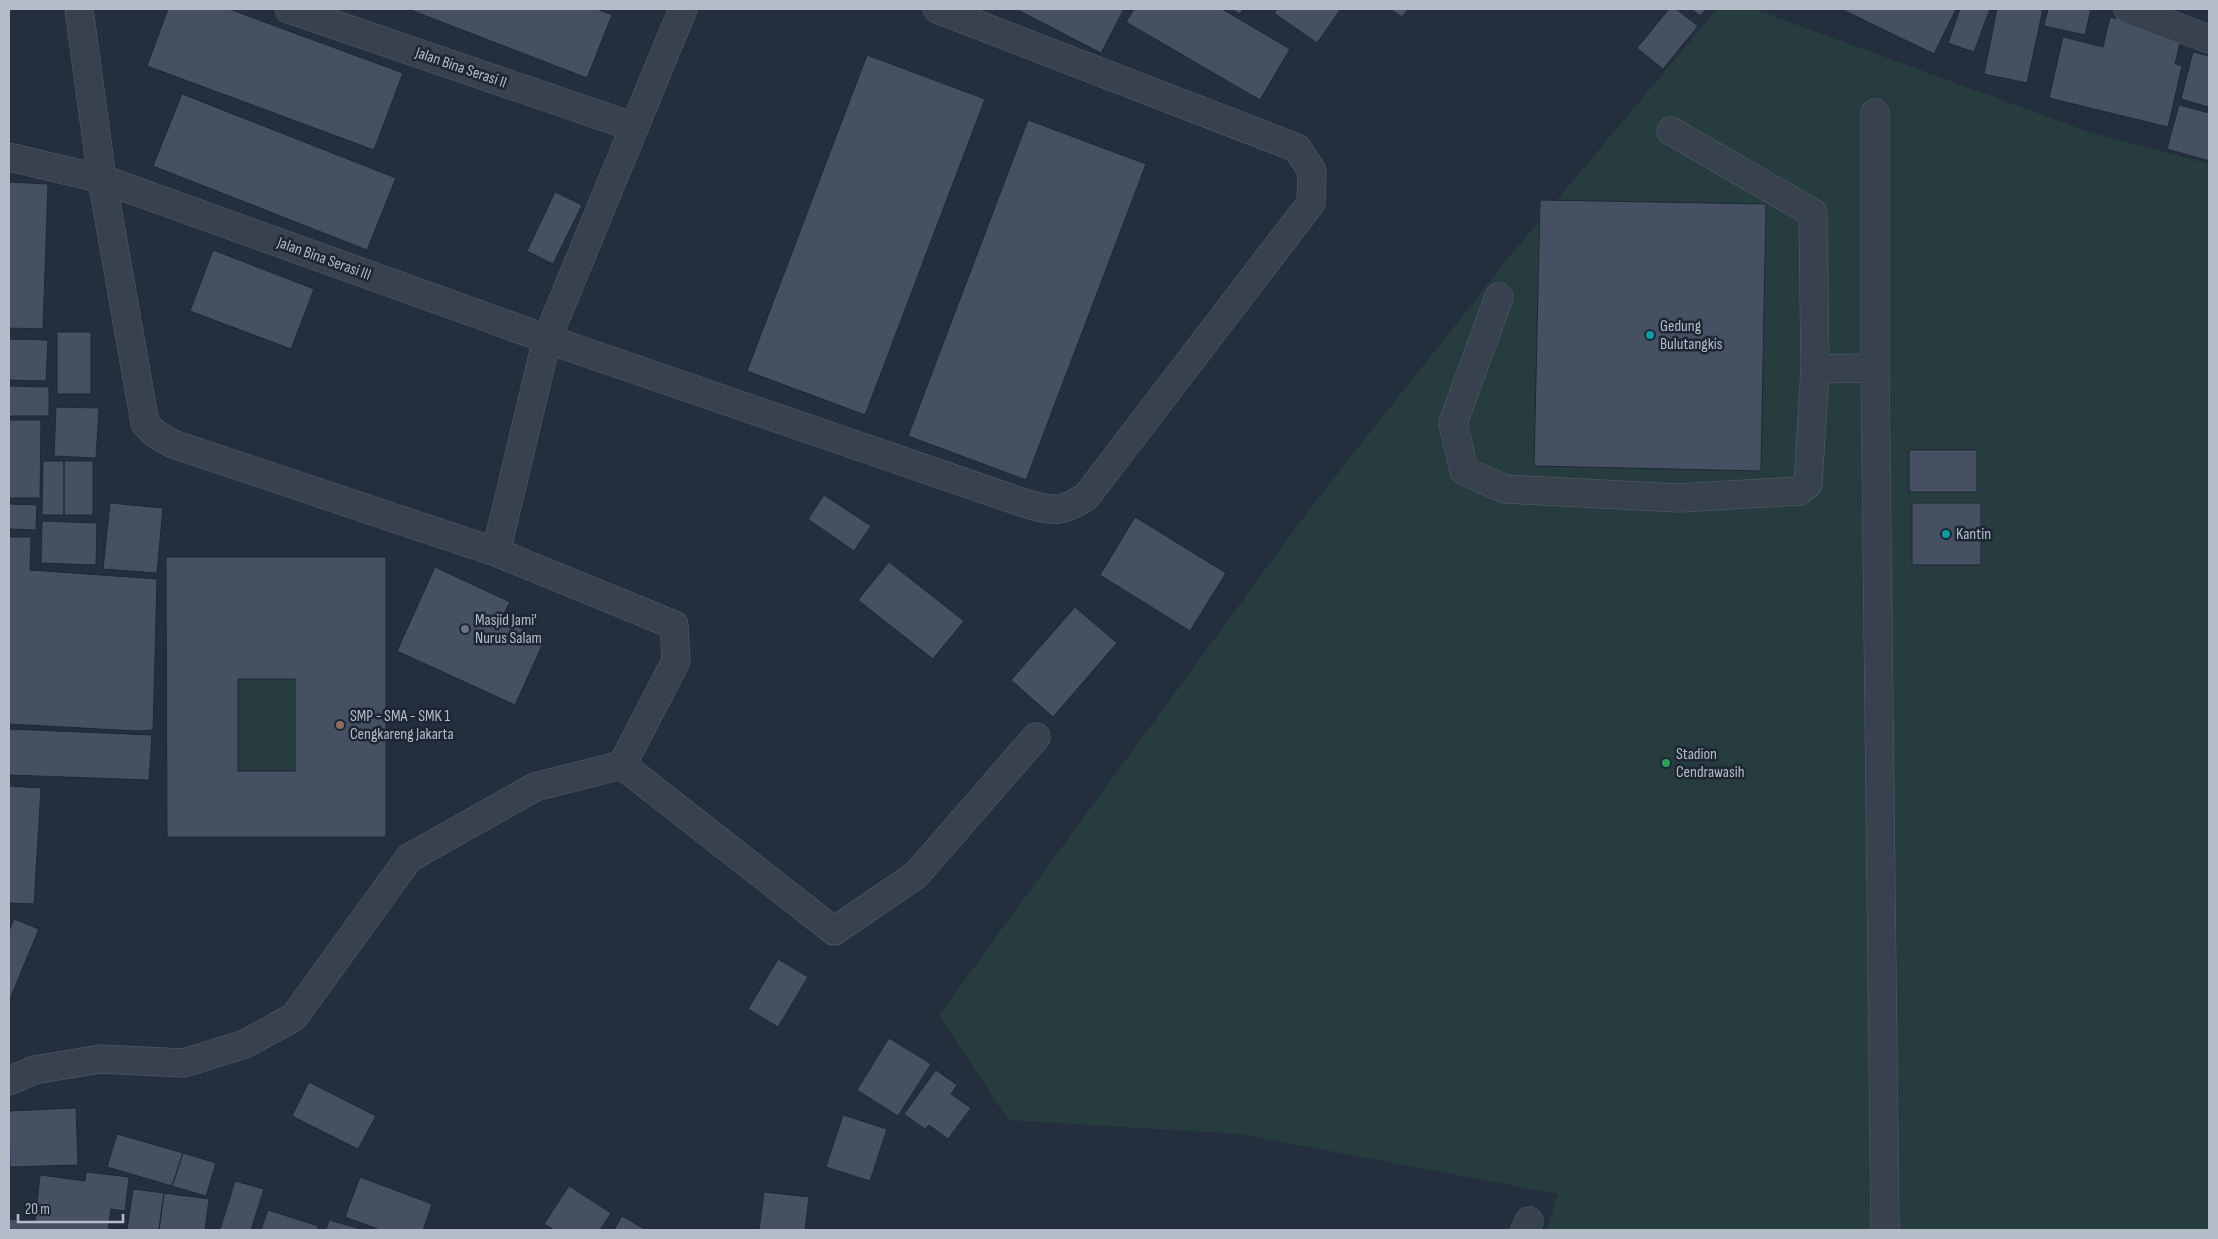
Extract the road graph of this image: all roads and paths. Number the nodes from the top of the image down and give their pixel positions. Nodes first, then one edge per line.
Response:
1 (79, 9) edge
2 (289, 9) edge
3 (683, 9) edge
4 (937, 9) edge
5 (2128, 9) edge
6 (2209, 39) edge
7 (1875, 113) dead end
8 (634, 127) junction
9 (1671, 131) dead end
10 (9, 157) edge
11 (102, 180) junction
12 (1499, 297) dead end
13 (547, 339) junction
14 (1875, 368) junction
15 (1815, 369) junction
16 (496, 552) junction
17 (1036, 737) dead end
18 (622, 765) junction
19 (9, 1081) edge
20 (1885, 1230) edge

1 - 11 street
2 - 8 street, Jalan Bina Serasi II
3 - 8 street
4 - 13 street, Jalan Bina Serasi III
5 - 6 street
7 - 14 street
8 - 13 street
9 - 15 street
10 - 11 street, Jalan Bina Serasi III
11 - 13 street, Jalan Bina Serasi III
11 - 16 street
12 - 15 street
13 - 16 street
14 - 15 street
14 - 20 street
16 - 18 street
17 - 18 street
18 - 19 street

